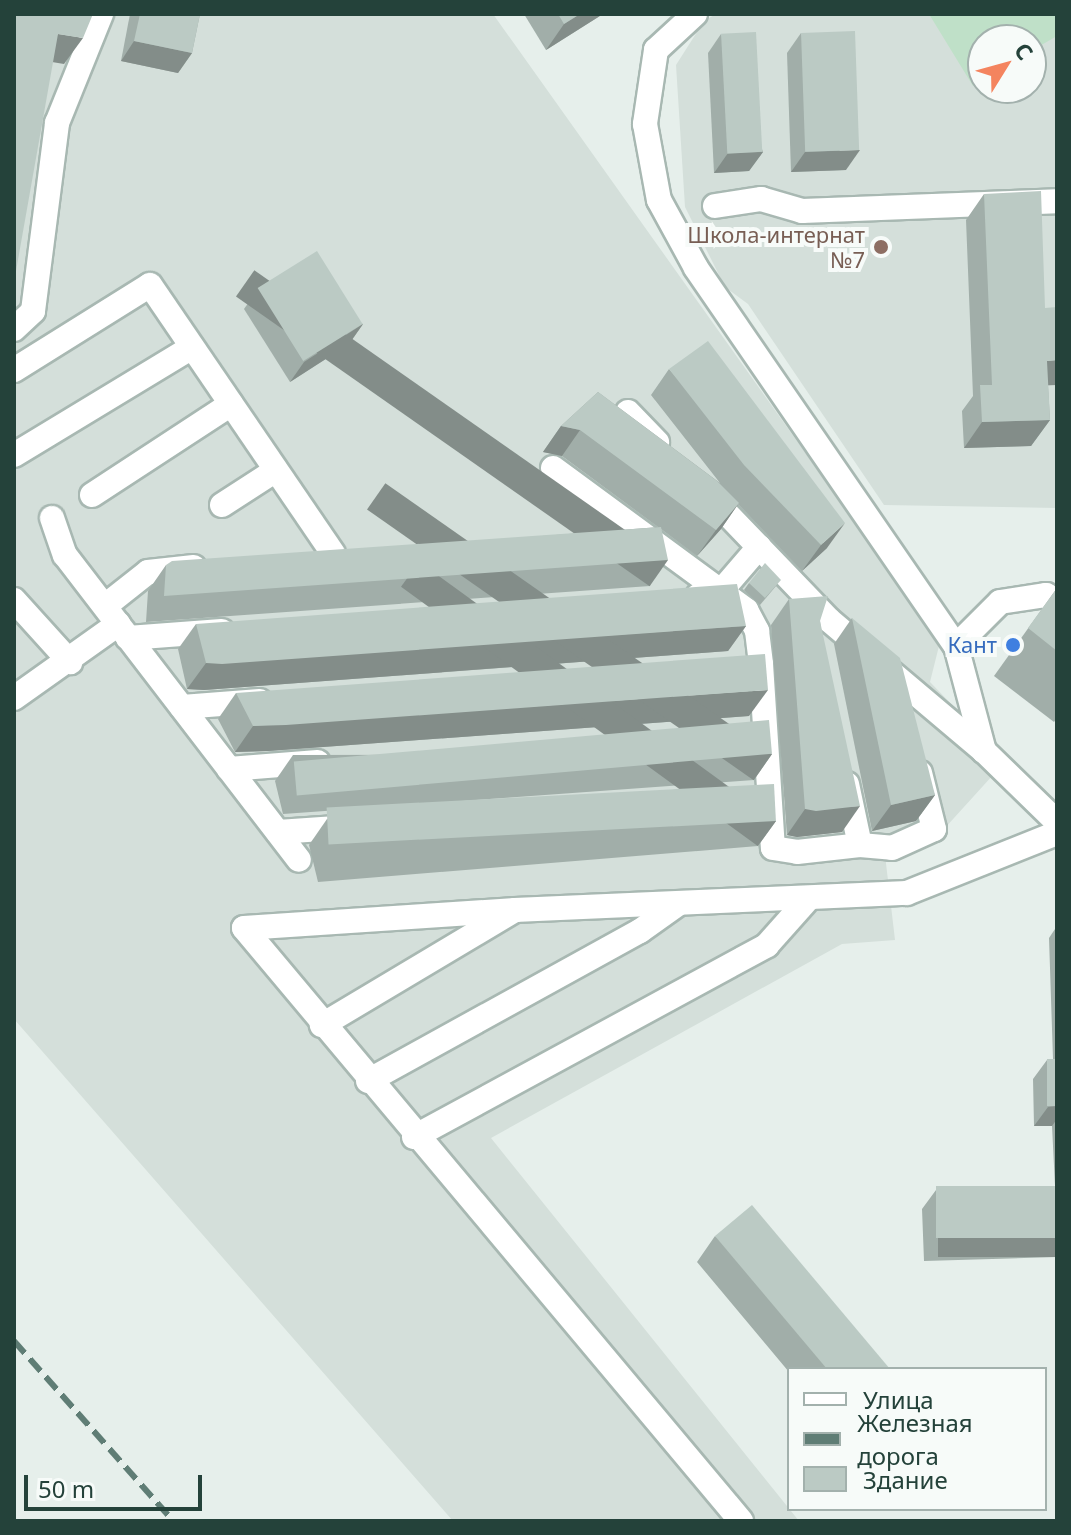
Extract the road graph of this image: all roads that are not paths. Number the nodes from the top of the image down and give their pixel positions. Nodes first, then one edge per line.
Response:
1 (101, 14) edge
2 (695, 14) edge
3 (1057, 201) edge
4 (715, 206) dead end
5 (14, 329) edge
6 (192, 347) junction
7 (14, 370) edge
8 (231, 404) junction
9 (628, 412) edge
10 (14, 455) edge
11 (671, 457) edge
12 (553, 468) dead end
13 (276, 470) junction
14 (693, 480) edge
15 (92, 495) dead end
16 (222, 505) dead end
17 (52, 518) dead end
18 (637, 533) junction
19 (606, 535) edge
20 (759, 547) junction
21 (363, 551) edge
22 (333, 553) junction
23 (303, 556) edge
24 (227, 563) edge
25 (722, 590) junction
26 (14, 600) edge
27 (670, 600) edge
28 (1057, 604) edge
29 (829, 620) junction
30 (117, 623) junction
31 (240, 630) edge
32 (817, 644) edge
33 (956, 646) junction
34 (70, 662) junction
35 (761, 664) junction
36 (729, 667) edge
37 (895, 673) junction
38 (14, 698) edge
39 (291, 699) edge
40 (182, 707) junction
41 (906, 716) edge
42 (913, 744) edge
43 (984, 751) junction
44 (840, 752) edge
45 (339, 761) edge
46 (229, 769) junction
47 (1057, 822) edge
48 (373, 825) edge
49 (278, 832) junction
50 (1057, 833) edge
51 (860, 845) junction
52 (299, 860) dead end
53 (808, 899) junction
54 (678, 904) junction
55 (515, 910) junction
56 (322, 1025) junction
57 (368, 1081) junction
58 (414, 1137) junction
59 (741, 1521) edge

1 - 5 street
2 - 33 street
3 - 4 street
6 - 7 street
6 - 8 street
6 - 10 street
8 - 13 street
8 - 15 street
9 - 11 street
12 - 18 street
13 - 16 street
13 - 22 street
14 - 20 street
17 - 30 street
18 - 19 street
18 - 25 street
20 - 25 street
20 - 29 street
21 - 22 street
22 - 23 street
24 - 30 street
25 - 27 street
25 - 35 street
26 - 34 street
28 - 33 street
29 - 32 street
29 - 37 street
30 - 31 street
30 - 34 street
30 - 40 street
33 - 43 street
34 - 38 street
35 - 36 street
35 - 51 street
37 - 41 street
37 - 43 street
39 - 40 street
40 - 46 street
42 - 51 street
43 - 47 street
44 - 51 street
45 - 46 street
46 - 49 street
48 - 49 street
49 - 52 street
50 - 53 street
53 - 54 street
53 - 58 street
54 - 55 street
54 - 57 street
55 - 56 street
55 - 56 street
56 - 57 street
57 - 58 street
58 - 59 street

